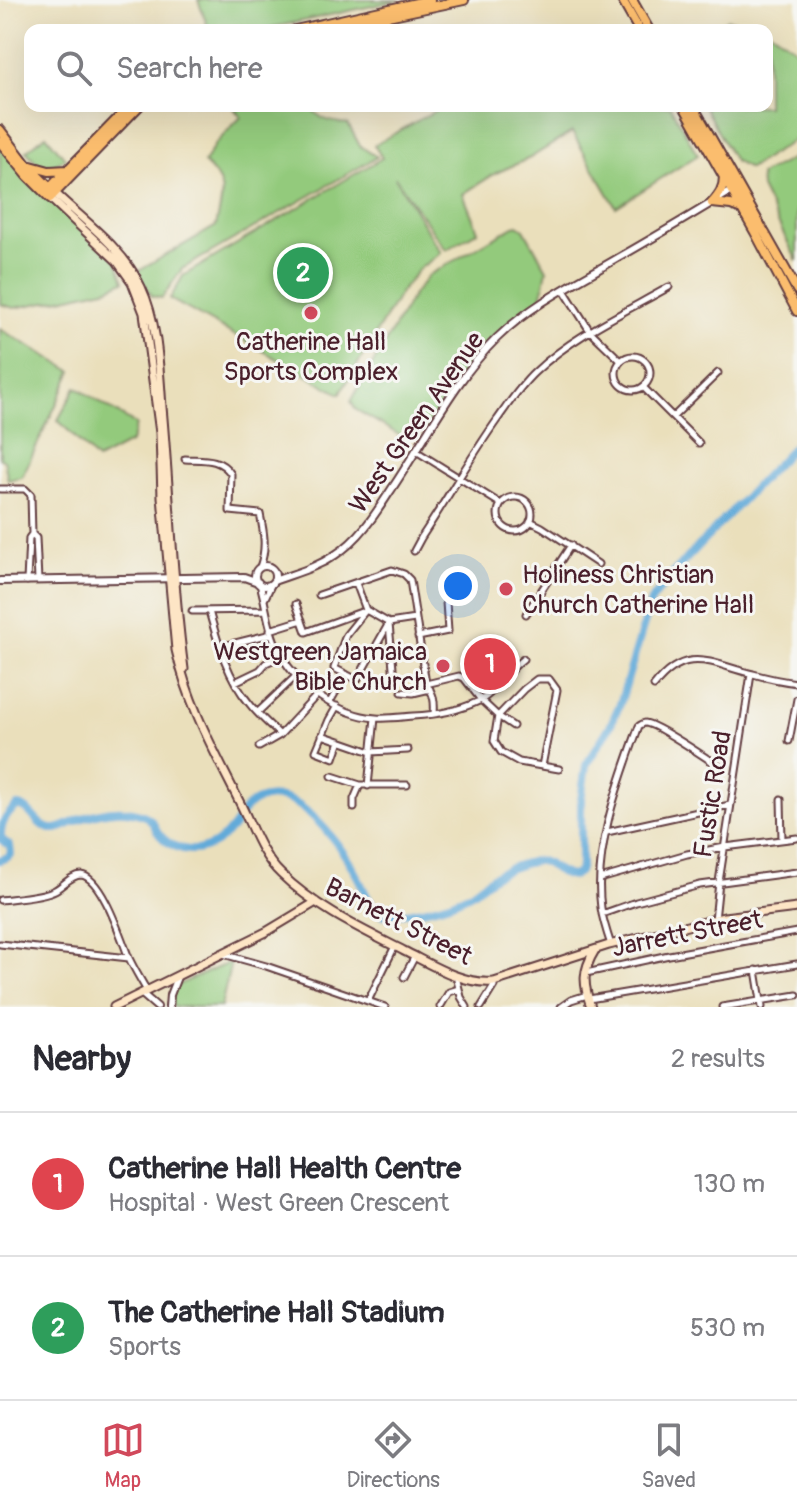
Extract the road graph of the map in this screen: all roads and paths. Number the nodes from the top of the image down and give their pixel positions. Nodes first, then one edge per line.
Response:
1 (430, 0) edge
2 (464, 0) edge
3 (622, 0) edge
4 (632, 0) edge
5 (322, 24) edge
6 (350, 24) edge
7 (636, 24) edge
8 (646, 24) edge
9 (124, 112) edge
10 (133, 112) edge
11 (687, 112) edge
12 (696, 112) edge
13 (0, 130) edge
14 (0, 142) edge
15 (26, 164) junction
16 (68, 170) junction
17 (724, 176) junction
18 (736, 188) junction
19 (50, 193) junction
20 (712, 203) junction
21 (742, 209) junction
22 (669, 287) dead end
23 (564, 290) junction
24 (797, 290) edge
25 (797, 311) edge
26 (590, 331) junction
27 (621, 361) junction
28 (718, 373) dead end
29 (643, 387) junction
30 (673, 417) junction
31 (699, 443) dead end
32 (416, 451) junction
33 (185, 459) dead end
34 (459, 478) junction
35 (0, 489) edge
36 (501, 504) junction
37 (530, 521) junction
38 (32, 534) junction
39 (571, 545) junction
40 (414, 551) dead end
41 (264, 556) junction
42 (598, 564) dead end
43 (259, 568) junction
44 (272, 568) junction
45 (287, 576) junction
46 (244, 577) junction
47 (173, 578) junction
48 (38, 580) junction
49 (0, 581) edge
50 (27, 581) junction
51 (273, 582) junction
52 (259, 583) junction
53 (356, 583) junction
54 (319, 595) dead end
55 (264, 599) junction
56 (446, 602) dead end
57 (296, 604) dead end
58 (265, 610) junction
59 (366, 610) junction
60 (192, 611) dead end
61 (209, 611) junction
62 (526, 614) dead end
63 (415, 619) junction
64 (302, 620) junction
65 (389, 623) junction
66 (271, 632) junction
67 (418, 637) junction
68 (219, 647) junction
69 (282, 656) junction
70 (523, 659) dead end
71 (346, 674) junction
72 (751, 674) junction
73 (296, 676) junction
74 (394, 679) dead end
75 (235, 682) junction
76 (797, 683) edge
77 (654, 686) dead end
78 (428, 687) junction
79 (402, 692) dead end
80 (317, 695) junction
81 (797, 699) edge
82 (481, 700) junction
83 (330, 702) junction
84 (337, 706) junction
85 (258, 712) junction
86 (434, 714) junction
87 (498, 716) junction
88 (375, 718) junction
89 (513, 726) dead end
90 (280, 735) junction
91 (321, 739) junction
92 (340, 741) junction
93 (789, 741) dead end
94 (259, 747) dead end
95 (408, 750) dead end
96 (371, 752) junction
97 (542, 766) junction
98 (720, 767) dead end
99 (559, 769) dead end
100 (332, 776) dead end
101 (360, 785) junction
102 (407, 785) dead end
103 (368, 786) junction
104 (781, 799) dead end
105 (730, 805) junction
106 (354, 808) dead end
107 (607, 832) junction
108 (797, 838) edge
109 (782, 840) junction
110 (725, 847) junction
111 (797, 872) edge
112 (600, 879) junction
113 (719, 882) junction
114 (302, 893) junction
115 (0, 900) edge
116 (316, 902) junction
117 (797, 908) edge
118 (296, 913) junction
119 (602, 914) junction
120 (715, 920) junction
121 (797, 932) edge
122 (0, 944) edge
123 (611, 945) junction
124 (395, 946) junction
125 (595, 950) junction
126 (222, 954) junction
127 (415, 956) junction
128 (572, 957) junction
129 (129, 958) junction
130 (797, 964) edge
131 (586, 969) junction
132 (756, 970) junction
133 (456, 976) junction
134 (177, 977) junction
135 (404, 977) dead end
136 (494, 982) junction
137 (459, 989) junction
138 (145, 993) junction
139 (797, 995) edge
140 (368, 1001) junction
141 (589, 1001) edge
142 (762, 1004) edge
143 (114, 1007) edge
144 (157, 1007) edge
145 (169, 1007) edge
146 (385, 1007) edge
147 (440, 1007) edge
148 (467, 1007) edge
149 (481, 1007) edge
150 (561, 1007) edge
151 (722, 1007) edge

1 - 5 main road
2 - 6 main road
3 - 7 main road
4 - 8 main road
9 - 16 main road
10 - 19 main road
11 - 17 main road
12 - 18 main road
13 - 15 main road
14 - 19 main road
15 - 16 main road
15 - 19 main road
16 - 19 main road
17 - 18 main road
17 - 20 main road
18 - 20 street, West Green Avenue
18 - 21 main road
18 - 24 main road
19 - 47 main road, Barnett Street
20 - 21 main road
20 - 23 street, West Green Avenue
21 - 25 main road
22 - 26 street
23 - 26 street
23 - 32 street, West Green Avenue
26 - 27 street
26 - 34 street
27 - 29 street
27 - 29 street
28 - 30 street
29 - 30 street
30 - 31 street
32 - 34 street
32 - 45 street, West Green Avenue
33 - 41 street
34 - 36 street
34 - 40 street
35 - 38 street
36 - 37 street
36 - 37 street
37 - 39 street
38 - 48 street
38 - 50 street
39 - 42 street
39 - 62 street
41 - 43 street
41 - 44 street
43 - 44 street
43 - 46 street
43 - 52 street
44 - 45 street
44 - 51 street
45 - 51 street, West Green Avenue
46 - 47 street
46 - 52 street
47 - 48 street
47 - 114 main road, Barnett Street
48 - 50 street
49 - 50 street
51 - 52 street
51 - 55 street
52 - 55 street
53 - 54 street
53 - 59 street
53 - 63 street
55 - 58 street
56 - 67 street
57 - 64 street
58 - 61 street
58 - 66 street
59 - 64 street
59 - 65 street
59 - 71 street
60 - 61 street
61 - 68 street
63 - 65 street
63 - 67 street
64 - 66 street
65 - 71 street
65 - 74 street
66 - 68 street
66 - 69 street
67 - 78 street
68 - 75 street
69 - 73 street
69 - 75 street
70 - 82 street
71 - 83 street
72 - 76 street
72 - 77 street
72 - 105 street, Fustic Road
73 - 80 street
73 - 85 street
75 - 85 street
78 - 79 street
78 - 82 street
78 - 86 street
80 - 83 street
80 - 90 street
81 - 93 street
82 - 86 street
82 - 87 street
83 - 84 street
84 - 88 street
84 - 91 street
85 - 90 street
86 - 88 street
87 - 89 street
87 - 97 street
87 - 97 street
88 - 96 street
90 - 94 street
91 - 92 street
91 - 92 street
92 - 96 street
95 - 96 street
96 - 103 street
97 - 99 street
98 - 107 street
100 - 101 street
101 - 103 street
101 - 106 street
102 - 103 street
104 - 109 street
105 - 107 street
105 - 110 street, Fustic Road
107 - 112 street
108 - 109 street
109 - 110 street
110 - 112 street
110 - 113 street, Fustic Road
111 - 113 street
112 - 119 street
113 - 119 street
113 - 120 street, Fustic Road
114 - 116 main road, Barnett Street
114 - 118 main road
115 - 129 street
116 - 118 main road
116 - 124 main road, Barnett Street
117 - 120 main road, Barnett Street
118 - 126 main road
119 - 123 street
120 - 123 main road, Barnett Street
121 - 131 street, Jarrett Street
122 - 129 street
123 - 125 main road, Barnett Street
124 - 127 main road, Barnett Street
124 - 140 street
125 - 128 main road, Barnett Street
125 - 131 main road
126 - 134 main road
126 - 140 street
127 - 133 main road, Barnett Street
127 - 135 street
128 - 131 main road
128 - 136 main road, Barnett Street
129 - 138 street
130 - 132 street
131 - 141 main road
132 - 141 street
132 - 142 street
133 - 136 main road, Barnett Street
133 - 137 street
134 - 138 main road
134 - 145 street
136 - 149 street
137 - 147 street
137 - 148 street
138 - 143 main road
138 - 144 street
139 - 142 street
140 - 146 street
141 - 150 street
142 - 151 street

